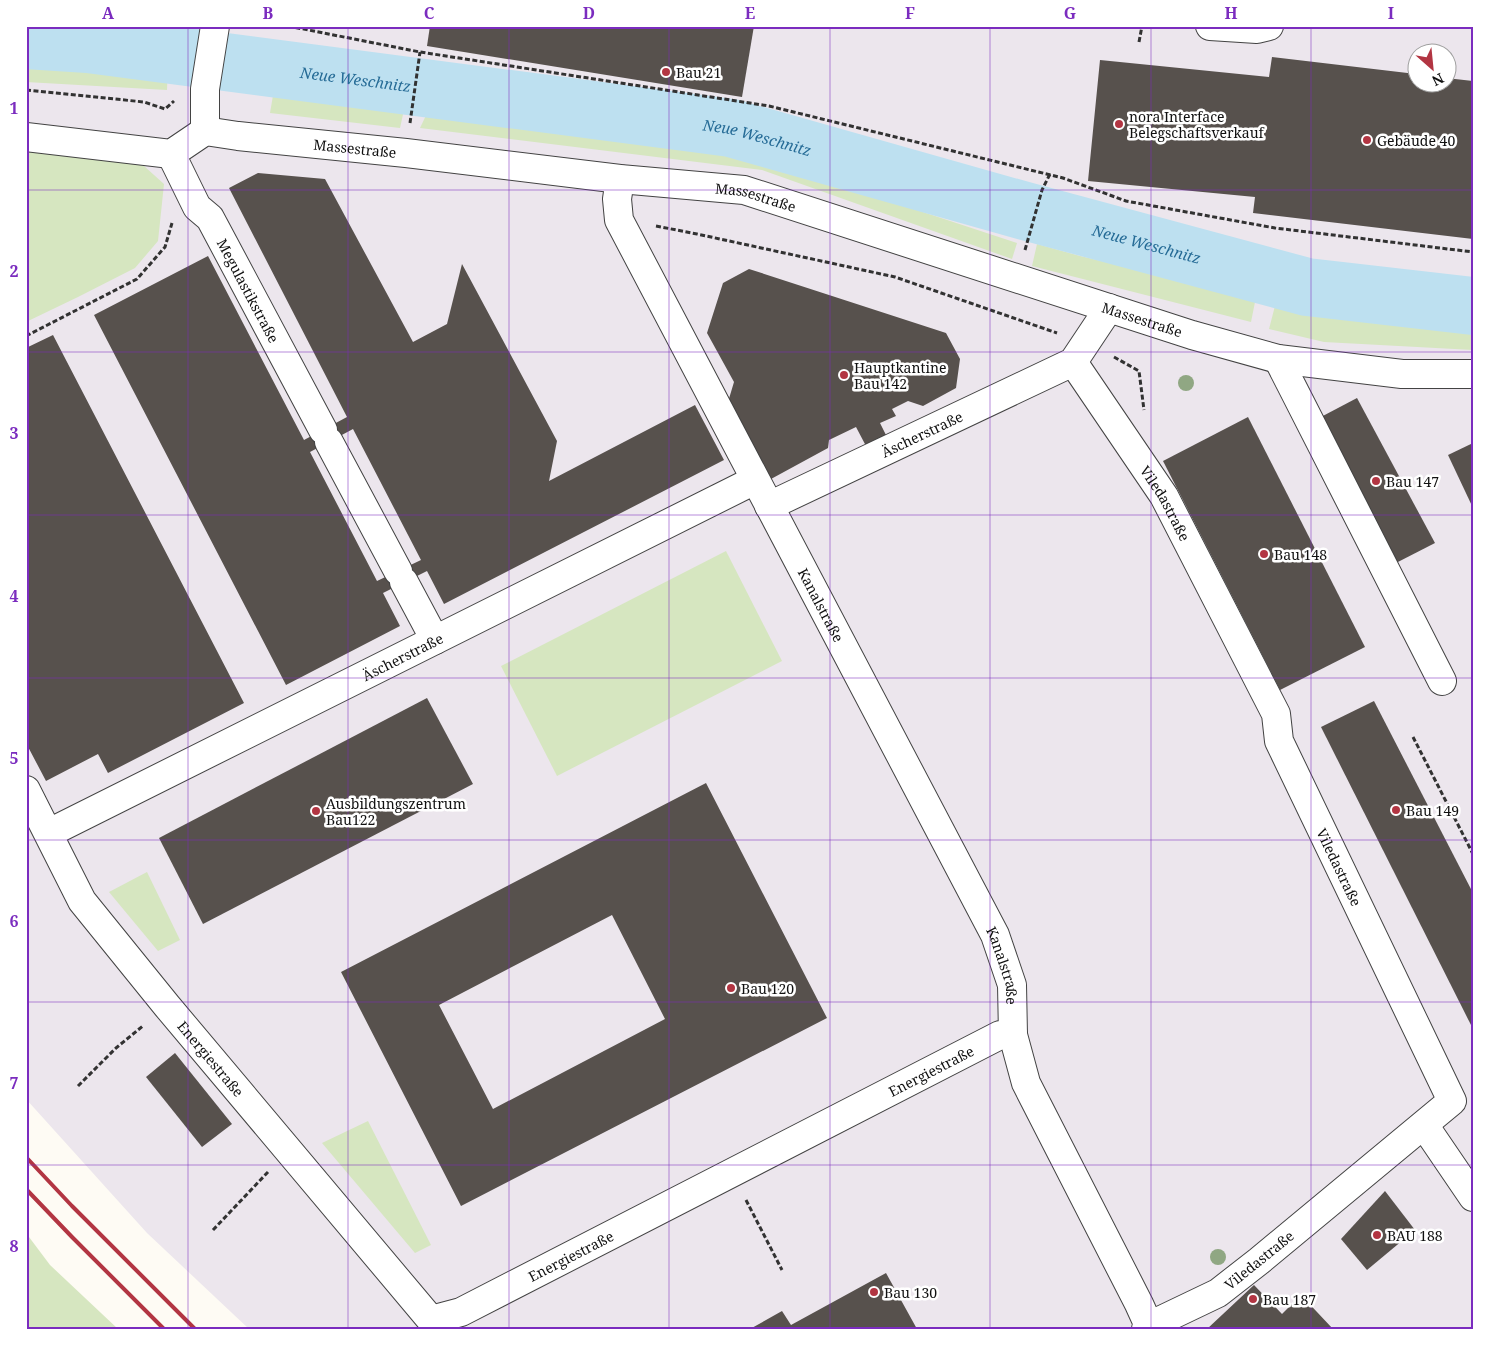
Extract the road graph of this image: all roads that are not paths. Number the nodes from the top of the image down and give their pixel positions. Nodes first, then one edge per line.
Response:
1 (1210, 26) edge
2 (1269, 26) edge
3 (215, 30) edge
4 (206, 131) junction
5 (26, 136) edge
6 (171, 154) junction
7 (620, 179) junction
8 (1109, 308) junction
9 (1080, 352) junction
10 (1278, 359) junction
11 (1473, 374) edge
12 (756, 480) junction
13 (769, 506) junction
14 (435, 640) junction
15 (1442, 681) dead end
16 (26, 790) edge
17 (48, 833) junction
18 (1013, 1035) junction
19 (1424, 1125) junction
20 (1473, 1197) edge
21 (426, 1324) edge
22 (1148, 1327) edge

1 - 2 lane
3 - 4 lane
4 - 6 lane
4 - 7 lane, Massestraße
5 - 6 lane
6 - 14 lane, Megulastikstraße
7 - 8 lane, Massestraße
7 - 12 lane, Kanalstraße
8 - 9 lane
8 - 10 lane, Massestraße
9 - 13 lane, Äscherstraße
9 - 19 lane, Viledastraße
10 - 11 lane, Massestraße
10 - 15 lane
12 - 13 lane, Kanalstraße
12 - 14 lane, Äscherstraße
13 - 18 lane, Kanalstraße
14 - 17 lane, Äscherstraße
16 - 17 lane, Energiestraße
17 - 21 lane, Energiestraße
18 - 21 lane, Energiestraße
18 - 22 lane
19 - 20 lane
19 - 22 lane, Viledastraße

